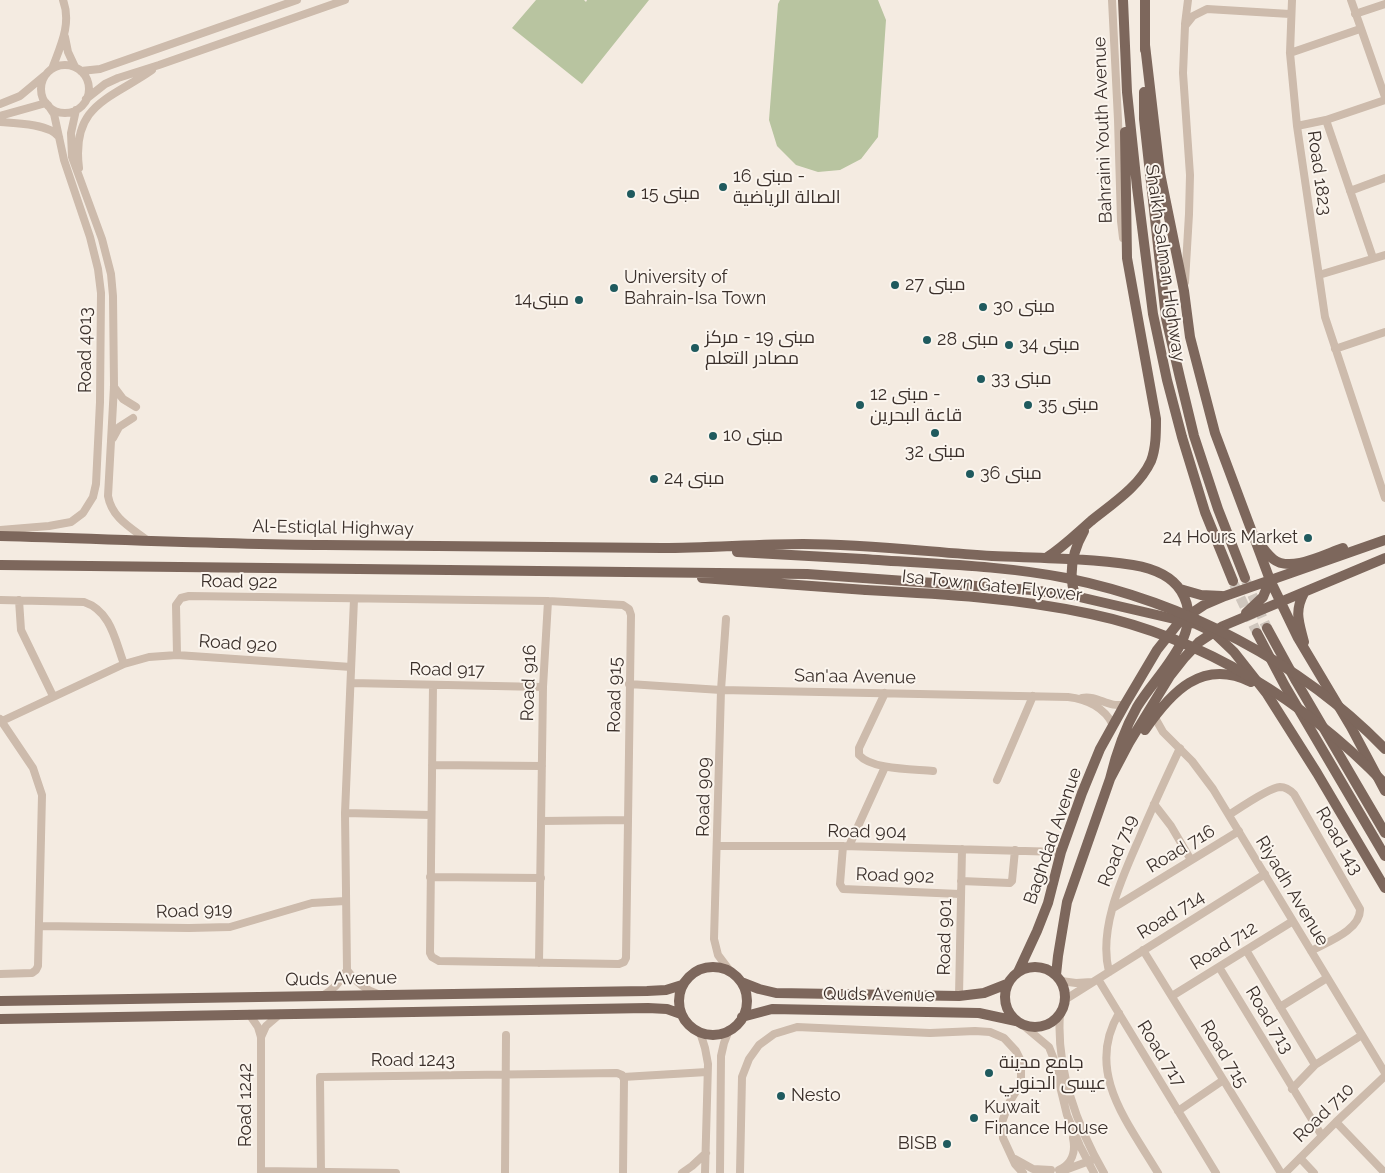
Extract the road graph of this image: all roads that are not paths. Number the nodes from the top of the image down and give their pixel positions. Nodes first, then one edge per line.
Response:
1 (63, 0) edge
2 (298, 0) edge
3 (345, 0) edge
4 (1112, 0) edge
5 (1124, 0) edge
6 (1145, 0) edge
7 (1188, 0) edge
8 (1292, 0) edge
9 (1351, 0) edge
10 (1385, 4) edge
11 (1290, 14) junction
12 (1355, 14) junction
13 (1185, 26) junction
14 (1360, 29) junction
15 (65, 35) junction
16 (1145, 45) junction
17 (1290, 53) junction
18 (159, 65) junction
19 (52, 69) junction
20 (78, 69) junction
21 (45, 75) junction
22 (1127, 92) junction
23 (86, 99) junction
24 (1385, 99) edge
25 (0, 104) edge
26 (47, 104) junction
27 (76, 110) junction
28 (0, 116) edge
29 (1326, 120) junction
30 (0, 122) edge
31 (1297, 126) junction
32 (59, 137) junction
33 (1385, 178) edge
34 (81, 182) junction
35 (1350, 191) junction
36 (1385, 254) edge
37 (1127, 258) junction
38 (1373, 258) junction
39 (1319, 275) junction
40 (1184, 291) junction
41 (1385, 332) edge
42 (1335, 349) junction
43 (114, 386) junction
44 (100, 402) junction
45 (136, 407) dead end
46 (110, 410) junction
47 (100, 417) junction
48 (133, 418) dead end
49 (111, 442) junction
50 (1385, 498) edge
51 (1088, 523) junction
52 (0, 530) edge
53 (1251, 532) junction
54 (0, 536) edge
55 (147, 540) junction
56 (1384, 540) edge
57 (666, 548) junction
58 (1046, 558) junction
59 (1072, 560) junction
60 (1382, 562) edge
61 (0, 565) edge
62 (606, 571) junction
63 (1232, 581) tunnel mouth
64 (1248, 582) junction
65 (1271, 587) junction
66 (1180, 589) junction
67 (1304, 593) junction
68 (1075, 596) junction
69 (1225, 596) junction
70 (354, 599) junction
71 (0, 600) edge
72 (19, 600) junction
73 (548, 601) junction
74 (1280, 602) junction
75 (1151, 615) junction
76 (726, 619) dead end
77 (1186, 619) junction
78 (1230, 623) junction
79 (1267, 628) tunnel mouth
80 (1213, 632) junction
81 (1257, 633) tunnel mouth
82 (1157, 650) junction
83 (177, 655) junction
84 (1309, 660) junction
85 (124, 664) junction
86 (351, 667) junction
87 (351, 683) junction
88 (629, 684) junction
89 (433, 685) junction
90 (543, 687) junction
91 (721, 690) junction
92 (885, 693) junction
93 (1267, 694) junction
94 (53, 696) junction
95 (1033, 696) junction
96 (1080, 699) junction
97 (1125, 704) junction
98 (1154, 716) junction
99 (1, 720) edge
100 (1113, 725) junction
101 (1146, 728) junction
102 (1163, 732) junction
103 (1180, 748) junction
104 (1385, 750) edge
105 (432, 765) junction
106 (542, 766) junction
107 (885, 767) junction
108 (933, 771) dead end
109 (1110, 779) junction
110 (997, 780) dead end
111 (1385, 784) edge
112 (1385, 791) edge
113 (1154, 804) junction
114 (346, 813) junction
115 (431, 815) junction
116 (1229, 815) junction
117 (542, 820) junction
118 (628, 820) junction
119 (1239, 831) junction
120 (1385, 833) edge
121 (718, 846) junction
122 (846, 846) junction
123 (962, 849) junction
124 (1015, 850) junction
125 (1061, 852) junction
126 (1385, 856) edge
127 (1191, 860) junction
128 (1265, 874) junction
129 (430, 877) junction
130 (541, 878) junction
131 (961, 880) junction
132 (1385, 888) edge
133 (960, 894) junction
134 (345, 901) junction
135 (1113, 908) junction
136 (1293, 921) junction
137 (40, 926) junction
138 (1143, 950) junction
139 (1246, 950) junction
140 (1311, 952) junction
141 (539, 963) junction
142 (1219, 967) junction
143 (347, 970) junction
144 (730, 971) junction
145 (1018, 972) junction
146 (1108, 972) junction
147 (0, 974) edge
148 (1059, 978) junction
149 (1327, 978) junction
150 (1095, 980) junction
151 (741, 982) junction
152 (1007, 984) junction
153 (682, 985) junction
154 (380, 995) junction
155 (322, 996) junction
156 (959, 996) junction
157 (1172, 996) junction
158 (1066, 999) junction
159 (0, 1001) edge
160 (1280, 1007) junction
161 (249, 1014) junction
162 (280, 1014) junction
163 (681, 1014) junction
164 (1060, 1014) junction
165 (1118, 1014) junction
166 (742, 1018) junction
167 (0, 1019) edge
168 (1020, 1023) junction
169 (729, 1030) junction
170 (700, 1032) junction
171 (506, 1035) dead end
172 (1362, 1035) junction
173 (261, 1037) junction
174 (1315, 1065) junction
175 (708, 1072) junction
176 (505, 1075) junction
177 (1385, 1075) edge
178 (623, 1077) junction
179 (1222, 1080) junction
180 (1292, 1089) junction
181 (1178, 1110) junction
182 (1067, 1115) junction
183 (1336, 1122) junction
184 (1322, 1136) junction
185 (706, 1153) junction
186 (1009, 1155) junction
187 (1300, 1158) junction
188 (1087, 1161) junction
189 (1097, 1161) junction
190 (1056, 1171) edge
191 (261, 1172) edge
192 (321, 1172) edge
193 (1091, 1172) edge
194 (388, 1173) edge
195 (396, 1173) edge
196 (504, 1173) edge
197 (623, 1173) edge
198 (682, 1173) edge
199 (705, 1173) edge
200 (720, 1173) edge
201 (740, 1173) edge
202 (1023, 1173) edge
203 (1104, 1173) edge
204 (1158, 1173) edge
205 (1215, 1173) edge
206 (1281, 1173) edge
207 (1285, 1173) edge
208 (1314, 1173) edge
209 (1385, 1173) edge

1 - 15 street
2 - 20 street
3 - 18 street
4 - 37 street, Bahraini Youth Avenue
5 - 22 main road, Shaikh Salman Highway
6 - 16 main road, Shaikh Salman Highway
7 - 13 street
8 - 11 street, Road 1823
9 - 12 street
10 - 12 street
11 - 13 street
11 - 17 street, Road 1823
12 - 14 street
13 - 40 street
14 - 17 street
14 - 24 street
15 - 19 street
15 - 20 street
16 - 40 main road
16 - 64 main road, Shaikh Salman Highway
17 - 31 street, Road 1823
18 - 23 street
18 - 34 street
19 - 20 street
19 - 21 street
20 - 23 street
21 - 25 street
21 - 26 street
22 - 37 main road
22 - 63 main road, Shaikh Salman Highway
23 - 27 street
24 - 29 street
26 - 27 street
26 - 28 street
26 - 32 street, Road 4013
27 - 34 street, Road 4013
29 - 31 street
29 - 35 street
30 - 32 street
31 - 39 street, Road 1823
32 - 44 street, Road 4013
33 - 35 street
34 - 43 street, Road 4013
35 - 38 street
36 - 38 street
37 - 51 main road
38 - 39 street
39 - 42 street, Road 1823
40 - 53 main road
41 - 42 street
42 - 50 street, Road 1823
43 - 45 street
43 - 46 street, Road 4013
44 - 46 street
44 - 47 street, Road 4013
46 - 47 street
46 - 49 street, Road 4013
47 - 52 street, Road 4013
48 - 49 street
49 - 55 street, Road 4013
51 - 58 main road
51 - 59 main road
53 - 56 main road
53 - 65 main road
54 - 55 main road, Al-Estiqlal Highway
55 - 57 main road, Al-Estiqlal Highway
56 - 65 main road
57 - 58 main road
57 - 104 main road, Isa Town Gate Flyover, bridge
58 - 59 main road
59 - 66 main road
59 - 68 main road
60 - 67 main road, Baghdad Avenue
61 - 62 main road
62 - 68 main road
62 - 111 main road, Isa Town Gate Flyover, bridge
64 - 65 main road
64 - 69 main road, Baghdad Avenue
65 - 74 main road
65 - 78 main road
66 - 69 main road
66 - 77 main road
67 - 74 main road, Baghdad Avenue
67 - 84 main road
68 - 75 main road
69 - 77 main road, Baghdad Avenue
70 - 73 street, Road 915
70 - 83 street, Road 922
70 - 86 street
71 - 72 street
72 - 85 street
72 - 94 street
73 - 88 street, Road 915
73 - 90 street, Road 916
74 - 78 main road, Baghdad Avenue
74 - 84 main road
75 - 77 main road
75 - 82 main road
76 - 91 street, Road 909
77 - 80 main road
77 - 82 main road, Baghdad Avenue
77 - 109 main road
78 - 80 main road, Baghdad Avenue
79 - 120 main road
80 - 93 main road
80 - 109 main road, Baghdad Avenue
81 - 126 main road
82 - 97 main road, Baghdad Avenue
83 - 85 street, Road 920
83 - 86 street, Road 920
84 - 112 main road
85 - 94 street, Road 920
86 - 87 street
87 - 89 street, Road 917
87 - 114 street
88 - 91 street, San'aa Avenue
88 - 118 street, Road 915
89 - 90 street, Road 917
89 - 105 street, Road 915
90 - 106 street, Road 916
91 - 92 street, San'aa Avenue
91 - 121 street, Road 909
92 - 95 street, San'aa Avenue
92 - 107 street
93 - 98 main road
93 - 132 main road
94 - 99 street, Road 920
95 - 96 street, San'aa Avenue
95 - 110 street
96 - 97 street, San'aa Avenue
96 - 100 street, San'aa Avenue
97 - 100 main road, Baghdad Avenue
98 - 101 main road
98 - 102 street, Riyadh Avenue
99 - 137 street
100 - 125 main road, Baghdad Avenue
101 - 102 street
101 - 109 main road
102 - 103 street, Riyadh Avenue
103 - 113 street, Road 719
103 - 116 street, Riyadh Avenue
105 - 106 street
105 - 115 street, Road 915
106 - 117 street, Road 916
107 - 108 street
107 - 122 street
109 - 148 main road, Baghdad Avenue
113 - 127 street
113 - 135 street, Road 719
114 - 115 street
114 - 134 street
115 - 129 street, Road 915
116 - 119 street, Riyadh Avenue
116 - 140 street, Road 143
117 - 118 street
117 - 130 street, Road 916
118 - 141 street, Road 915
119 - 127 street, Road 716
119 - 128 street, Riyadh Avenue
121 - 122 street, Road 904
121 - 144 street, Road 909
122 - 123 street, Road 904
122 - 133 street, Road 902
123 - 124 street, Road 904
123 - 131 street, Road 901
124 - 125 street, Road 904
124 - 131 street
125 - 145 main road, Baghdad Avenue
127 - 135 street, Road 716
128 - 136 street, Riyadh Avenue
128 - 138 street, Road 714
129 - 130 street
129 - 141 street, Road 915
130 - 141 street, Road 916
131 - 133 street, Road 901
133 - 156 street, Road 901
134 - 137 street, Road 919
134 - 143 street
135 - 146 street, Road 719
136 - 139 street, Road 712
136 - 140 street, Riyadh Avenue
137 - 147 street
138 - 146 street, Road 714
138 - 157 street, Road 715
139 - 142 street, Road 712
139 - 160 street, Road 713
140 - 149 street, Riyadh Avenue
142 - 157 street, Road 712
142 - 180 street, Road 713
143 - 154 street
143 - 155 street
144 - 151 main road
144 - 153 main road
145 - 148 main road
145 - 152 main road
146 - 150 street, Road 714
148 - 150 street
148 - 158 main road
149 - 160 street
149 - 172 street, Riyadh Avenue
150 - 158 street, Road 714
150 - 165 street, Road 717
151 - 156 main road, Quds Avenue
151 - 166 main road
152 - 156 main road, Quds Avenue
152 - 168 main road
153 - 154 main road, Quds Avenue
153 - 163 main road
154 - 155 main road, Quds Avenue
155 - 159 main road, Quds Avenue
157 - 179 street, Road 715
158 - 164 main road
160 - 174 street, Road 713
161 - 162 main road, Quds Avenue
161 - 167 main road, Quds Avenue
161 - 173 street, Road 1242
162 - 163 main road, Quds Avenue
162 - 173 street
163 - 170 main road
164 - 168 main road
164 - 189 street
165 - 181 street, Road 717
165 - 204 street, Road 717
166 - 168 main road, Quds Avenue
166 - 169 main road
168 - 182 street
169 - 170 main road
169 - 200 street
170 - 175 street
171 - 176 street
172 - 174 street, Road 713
172 - 177 street, Riyadh Avenue
173 - 191 street, Road 1242
174 - 180 street, Road 713
175 - 178 street, Road 1243
175 - 185 street
176 - 178 street, Road 1243
176 - 192 street, Road 1243
176 - 196 street
177 - 183 street, Road 710
178 - 197 street
179 - 181 street, Road 717
179 - 206 street, Road 715
180 - 184 street, Road 713
181 - 205 street, Road 717
182 - 188 street
182 - 190 street
183 - 184 street, Road 710
183 - 209 street
184 - 187 street, Road 710
185 - 198 street
185 - 199 street
186 - 190 street
186 - 201 street
186 - 202 street
187 - 207 street, Road 710
187 - 208 street
188 - 189 street
188 - 190 street
188 - 193 street
189 - 193 street
189 - 203 street
191 - 192 street
192 - 194 street
194 - 195 street

